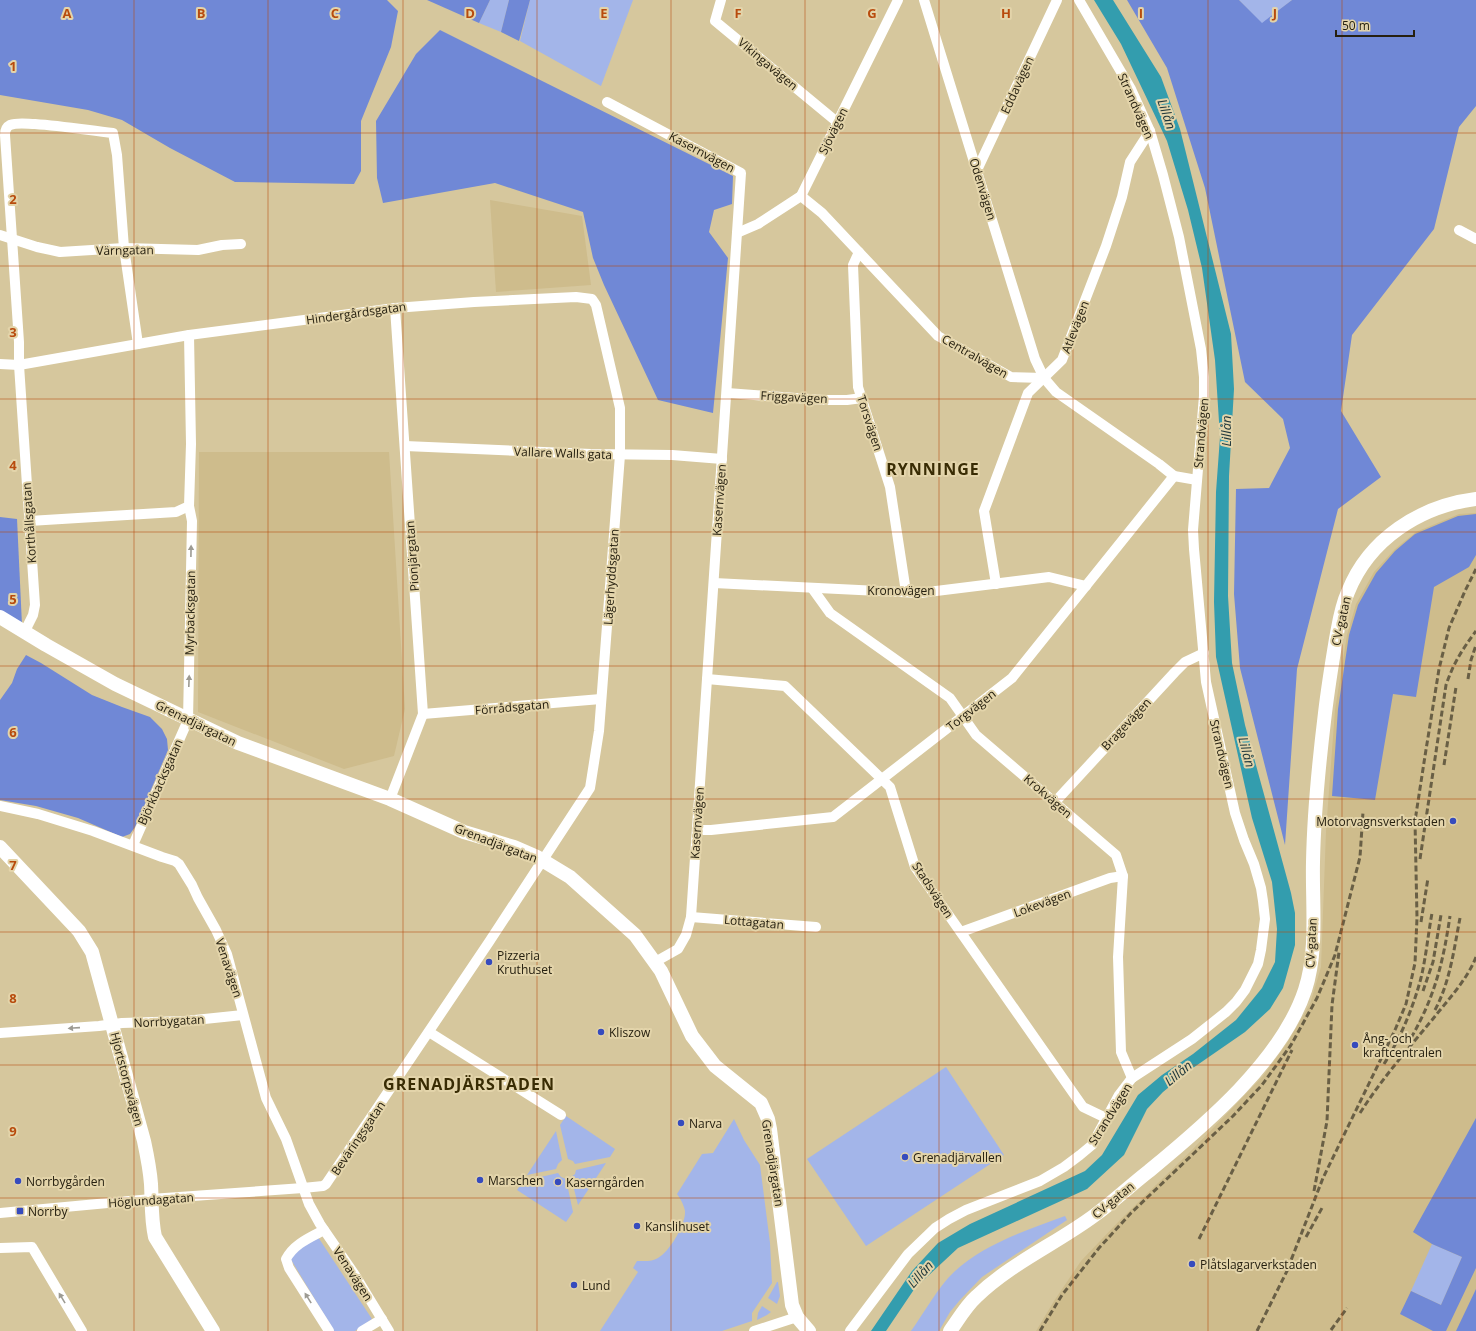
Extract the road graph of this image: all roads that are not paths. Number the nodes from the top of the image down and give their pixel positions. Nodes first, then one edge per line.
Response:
1 (721, 0) edge
2 (898, 0) edge
3 (924, 0) edge
4 (1057, 0) edge
5 (1079, 0) edge
6 (607, 102) dead end
7 (837, 122) junction
8 (1150, 132) junction
9 (977, 170) junction
10 (800, 196) junction
11 (1459, 230) dead end
12 (737, 233) junction
13 (0, 235) edge
14 (12, 239) junction
15 (1476, 239) edge
16 (241, 244) dead end
17 (124, 248) junction
18 (859, 252) junction
19 (576, 297) joint
20 (395, 308) junction
21 (189, 335) junction
22 (138, 344) junction
23 (0, 364) edge
24 (18, 365) junction
25 (1044, 378) junction
26 (726, 393) junction
27 (862, 398) junction
28 (405, 446) junction
29 (620, 455) junction
30 (722, 459) junction
31 (1174, 476) junction
32 (1197, 480) junction
33 (1476, 499) edge
34 (189, 506) junction
35 (29, 521) junction
36 (714, 583) junction
37 (996, 584) junction
38 (1086, 586) junction
39 (812, 588) junction
40 (906, 592) junction
41 (0, 617) edge
42 (25, 631) junction
43 (1204, 653) junction
44 (707, 679) junction
45 (601, 699) junction
46 (423, 714) junction
47 (963, 716) junction
48 (188, 720) junction
49 (882, 779) junction
50 (390, 799) junction
51 (1055, 802) junction
52 (0, 806) edge
53 (697, 830) junction
54 (133, 845) junction
55 (0, 847) edge
56 (542, 860) junction
57 (1123, 876) junction
58 (691, 917) junction
59 (816, 927) dead end
60 (961, 932) junction
61 (655, 962) junction
62 (243, 1015) junction
63 (113, 1025) junction
64 (429, 1032) junction
65 (0, 1033) edge
66 (1132, 1078) junction
67 (561, 1115) dead end
68 (1106, 1118) junction
69 (303, 1188) junction
70 (151, 1199) junction
71 (0, 1213) edge
72 (324, 1230) junction
73 (0, 1248) edge
74 (797, 1317) junction
75 (382, 1319) junction
76 (951, 1330) edge
77 (82, 1331) edge
78 (212, 1331) edge
79 (329, 1331) edge
80 (362, 1331) edge
81 (389, 1331) edge
82 (754, 1331) edge
83 (809, 1331) edge
84 (850, 1331) edge

1 - 7 street, Vikingavägen
2 - 7 street, Sjövägen
3 - 9 street, Odenvägen
4 - 9 street, Eddavägen
5 - 8 street, Strandvägen
6 - 12 street, Kasernvägen
7 - 10 street, Sjövägen
8 - 25 street, Atlevägen
8 - 32 street, Strandvägen
9 - 25 street, Odenvägen
10 - 12 street, Sjövägen
10 - 18 street, Centralvägen
11 - 15 street
12 - 26 street, Kasernvägen
13 - 14 street, Värngatan
14 - 17 street, Värngatan
14 - 17 street
14 - 24 street
16 - 17 street, Värngatan
17 - 22 street
18 - 25 street, Centralvägen
18 - 27 street, Torsvägen
19 - 20 street, Hindergårdsgatan
19 - 29 street, Lägerhyddsgatan
20 - 21 street, Hindergårdsgatan
20 - 28 street, Pionjärgatan
21 - 22 street, Hindergårdsgatan
21 - 34 street, Myrbacksgatan
22 - 24 street, Hindergårdsgatan
23 - 24 street, Hindergårdsgatan
24 - 35 street, Korthållsgatan
25 - 31 street
25 - 37 street, Atlevägen
26 - 27 street, Friggavägen
26 - 30 street, Kasernvägen
27 - 40 street, Torsvägen
28 - 29 street, Vallare Walls gata
28 - 46 street, Pionjärgatan
29 - 30 street, Vallare Walls gata
29 - 45 street, Lägerhyddsgatan
30 - 36 street, Kasernvägen
31 - 32 street
31 - 38 street, Torgvägen
32 - 43 street, Strandvägen
33 - 76 street, CV-gatan
34 - 35 street
48 -> 34 street, Myrbacksgatan
35 - 42 street, Korthållsgatan
36 - 39 street, Kronovägen
36 - 44 street, Kasernvägen
37 - 38 street, Kronovägen
37 - 40 street, Kronovägen
38 - 47 street, Torgvägen
39 - 40 street, Kronovägen
39 - 47 street, Krokvägen
41 - 42 street, Grenadjärgatan
42 - 48 street, Grenadjärgatan
43 - 51 street, Bragevägen
43 - 66 street, Strandvägen
44 - 49 street, Stadsvägen
44 - 53 street, Kasernvägen
45 - 46 street, Förrådsgatan
45 - 56 street, Lägerhyddsgatan
46 - 50 street, Pionjärgatan
47 - 49 street, Torgvägen
47 - 51 street, Krokvägen
48 - 50 street, Grenadjärgatan
48 - 54 street, Björkbacksgatan
49 - 53 street, Torgvägen
49 - 60 street, Stadsvägen
50 - 56 street, Grenadjärgatan
51 - 57 street, Krokvägen
52 - 54 street, Venavägen
53 - 58 street, Kasernvägen
54 - 62 street, Venavägen
55 - 63 street, Hjortstorpsvägen
56 - 61 street, Grenadjärgatan
56 - 64 street, Beväringsgatan
57 - 60 street, Lokevägen
57 - 66 street, Krokvägen
58 - 59 street, Lottagatan
58 - 61 street, Kasernvägen
60 - 68 street, Stadsvägen
61 - 74 street, Grenadjärgatan
62 - 63 street, Norrbygatan
62 - 69 street, Venavägen
63 -> 65 street, Norrbygatan
63 - 70 street, Hjortstorpsvägen
64 - 67 street
64 - 69 street, Beväringsgatan
66 - 68 street, Strandvägen
68 - 84 street, Strandvägen
69 - 70 street, Höglundagatan
69 - 72 street, Venavägen
70 - 71 street, Höglundagatan
70 - 78 street, Hjortstorpsvägen
72 - 75 street, Venavägen
79 -> 72 street
77 -> 73 street
74 - 82 street
74 - 83 street, Grenadjärgatan
75 - 80 street
75 - 81 street, Venavägen

